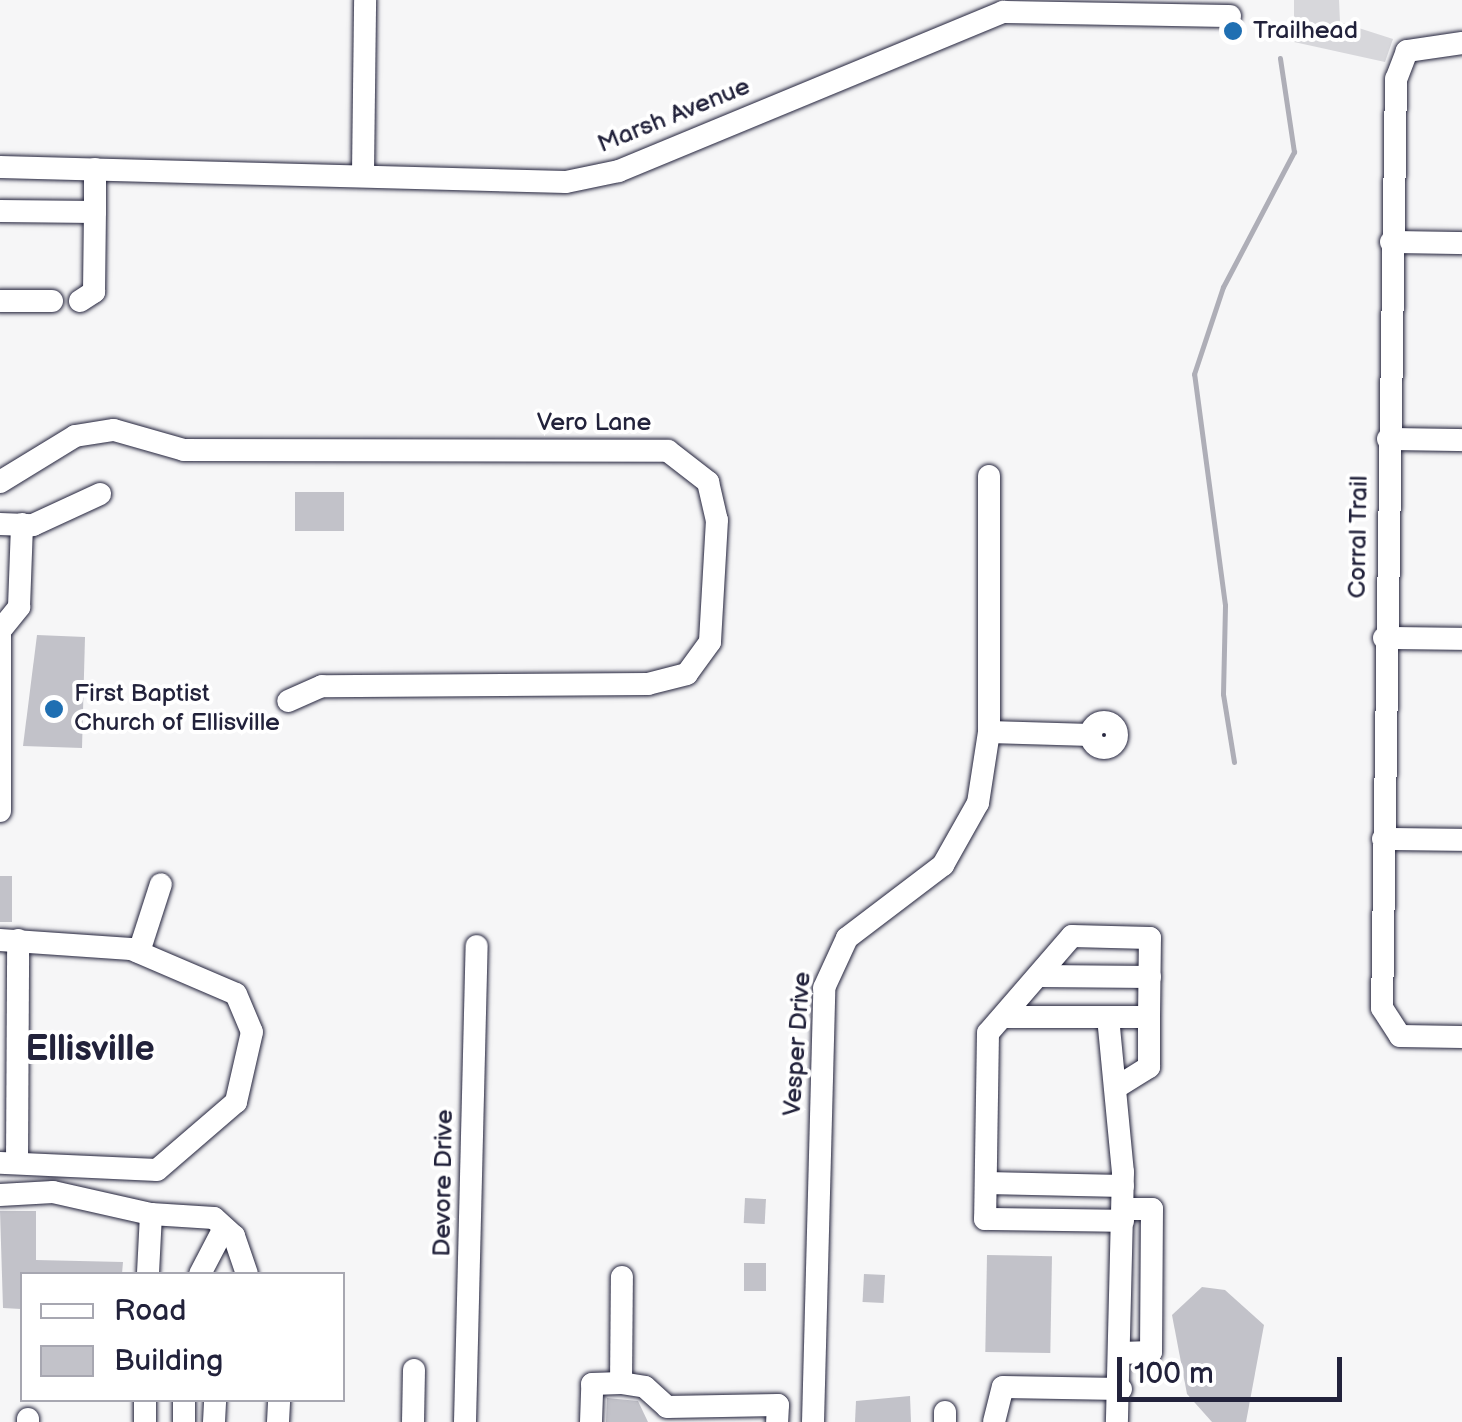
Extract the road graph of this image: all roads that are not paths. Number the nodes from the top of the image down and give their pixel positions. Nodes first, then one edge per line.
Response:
1 (365, 0) edge
2 (1230, 16) dead end
3 (1462, 43) edge
4 (0, 167) edge
5 (95, 169) junction
6 (362, 174) junction
7 (0, 211) edge
8 (95, 212) junction
9 (1391, 242) junction
10 (1462, 243) edge
11 (0, 301) edge
12 (52, 301) dead end
13 (80, 301) dead end
14 (1388, 439) junction
15 (1462, 440) edge
16 (989, 476) dead end
17 (0, 482) edge
18 (100, 494) dead end
19 (11, 524) edge
20 (2, 627) edge
21 (1384, 638) junction
22 (1462, 639) edge
23 (2, 662) edge
24 (1, 700) edge
25 (288, 701) dead end
26 (989, 732) junction
27 (1091, 736) dead end
28 (0, 764) edge
29 (0, 812) edge
30 (1383, 838) junction
31 (1462, 840) edge
32 (161, 884) dead end
33 (9, 940) edge
34 (477, 946) dead end
35 (140, 952) junction
36 (1040, 976) junction
37 (1150, 977) junction
38 (1007, 1017) junction
39 (1108, 1017) junction
40 (1149, 1017) junction
41 (1462, 1037) edge
42 (1117, 1087) junction
43 (8, 1163) edge
44 (986, 1183) junction
45 (0, 1195) edge
46 (1123, 1205) junction
47 (152, 1214) junction
48 (224, 1228) junction
49 (148, 1272) edge
50 (201, 1272) edge
51 (246, 1272) edge
52 (622, 1277) dead end
53 (1121, 1353) junction
54 (414, 1370) dead end
55 (621, 1383) junction
56 (1121, 1389) junction
57 (413, 1422) edge
58 (465, 1422) edge
59 (591, 1422) edge
60 (778, 1422) edge
61 (813, 1422) edge
62 (994, 1422) edge
63 (1118, 1422) edge

1 - 6 street
2 - 6 street, Marsh Avenue
3 - 9 street, Corral Trail
4 - 5 street, Marsh Avenue
5 - 6 street, Marsh Avenue
5 - 8 street
7 - 8 street
8 - 13 street
9 - 10 street
9 - 14 street, Corral Trail
11 - 12 street
14 - 15 street
14 - 21 street, Corral Trail
16 - 26 street, Vesper Drive
17 - 25 street, Vero Lane
18 - 19 street
19 - 20 street
20 - 23 street
21 - 22 street
21 - 30 street, Corral Trail
23 - 24 street
24 - 28 street
26 - 27 street
26 - 61 street, Vesper Drive
28 - 29 street
30 - 31 street
30 - 41 street, Corral Trail
32 - 35 street
33 - 35 street
33 - 43 street
34 - 58 street, Devore Drive
35 - 43 street
36 - 37 street
36 - 37 street
36 - 38 street
37 - 40 street
38 - 39 street
38 - 44 street
39 - 40 street
39 - 42 street
40 - 42 street
42 - 46 street
44 - 46 street
44 - 46 street
45 - 47 street
46 - 53 street
46 - 53 street
47 - 48 street
47 - 49 street
48 - 50 street
48 - 51 street
52 - 55 street
53 - 56 street
54 - 57 street
55 - 59 street
55 - 60 street
56 - 62 street
56 - 63 street

